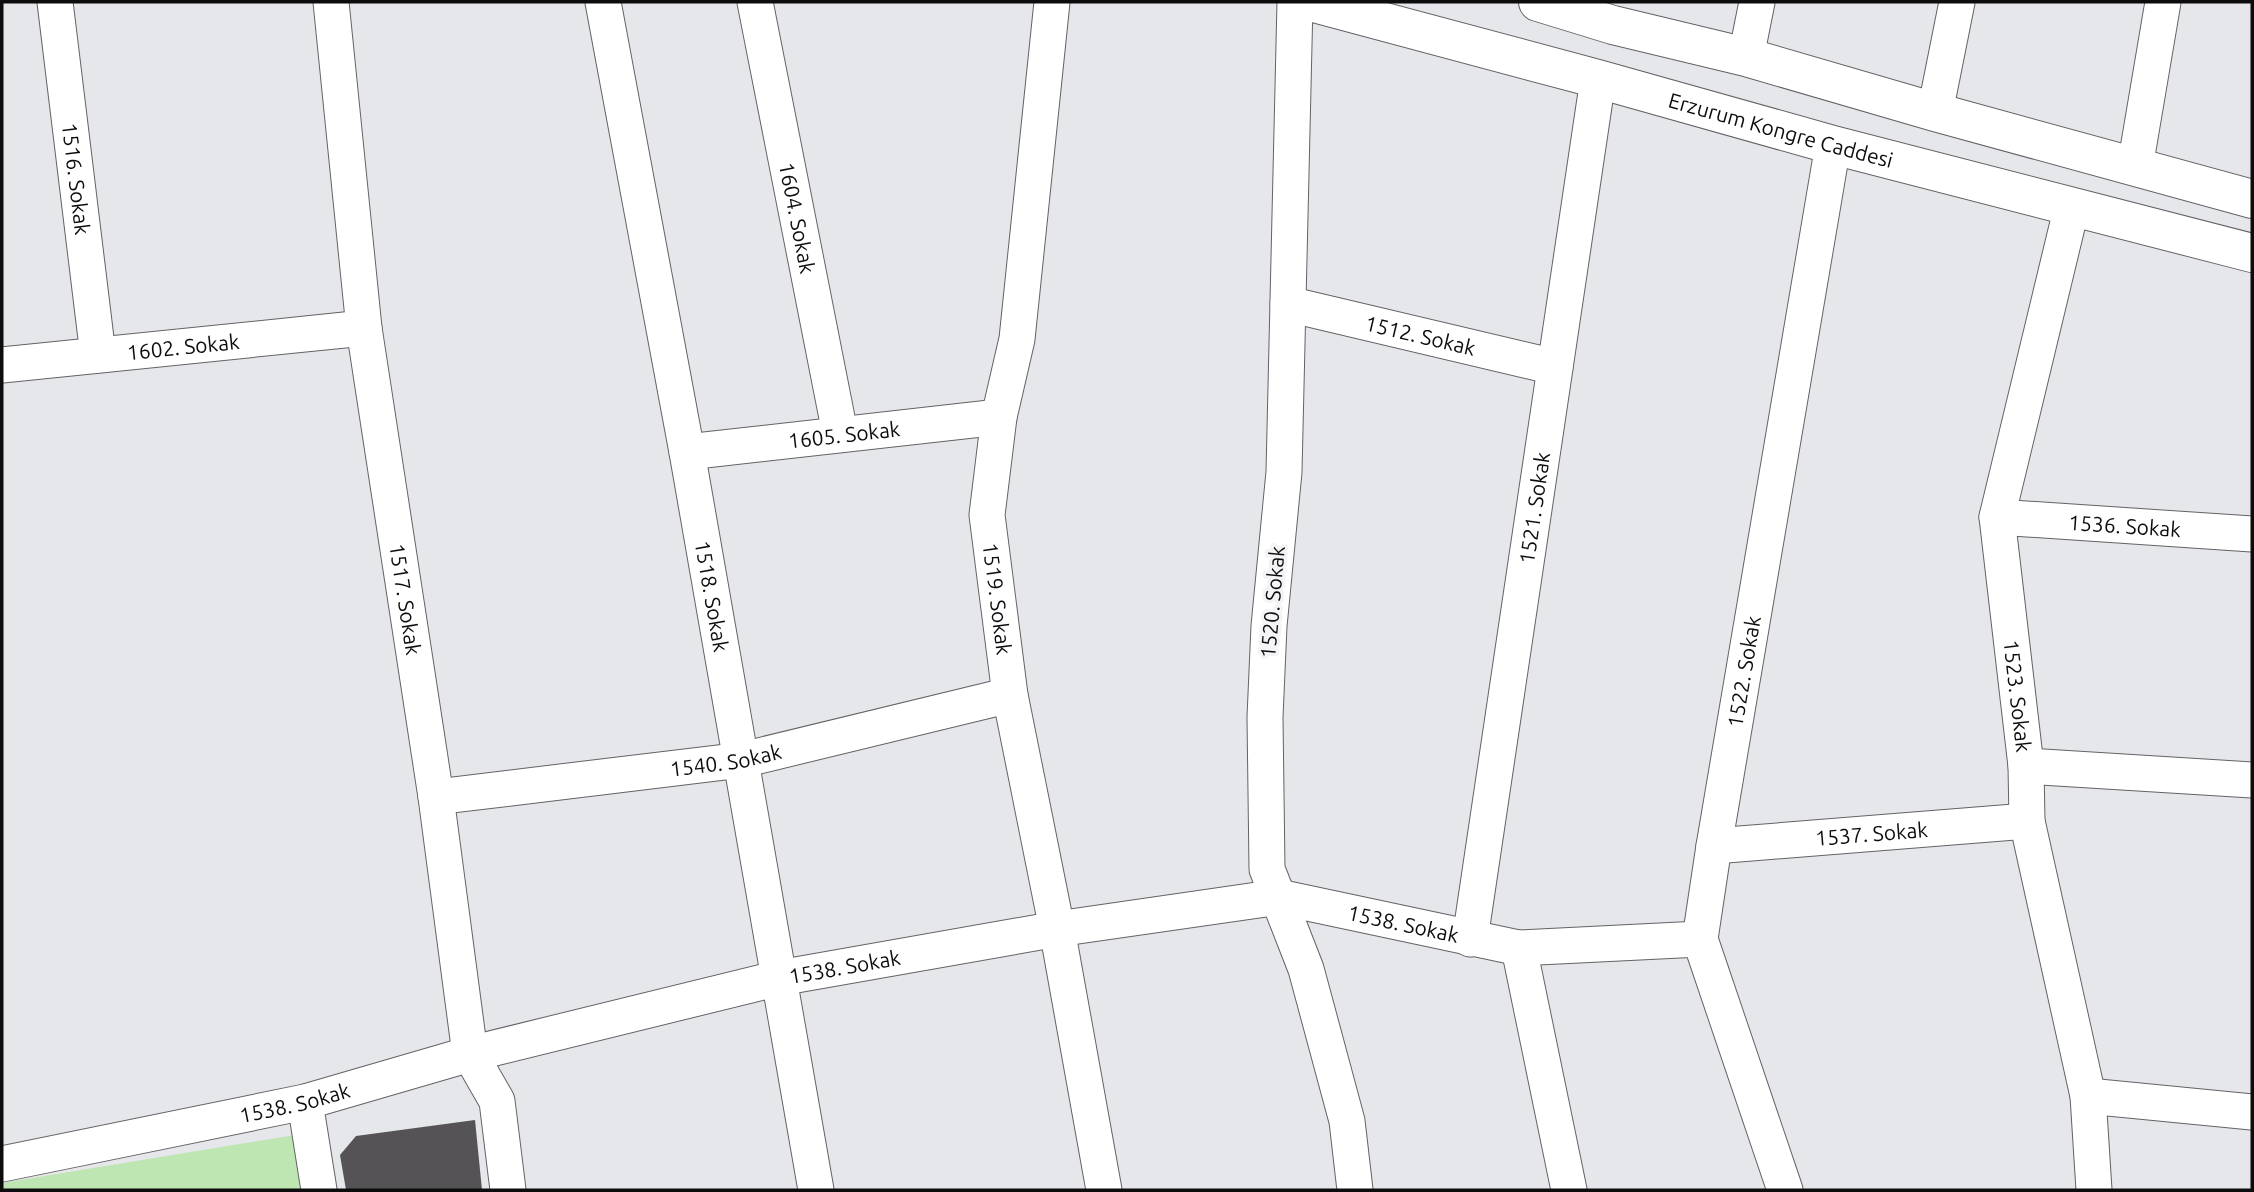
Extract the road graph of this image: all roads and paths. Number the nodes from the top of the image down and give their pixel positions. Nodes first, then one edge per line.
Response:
1 (55, 2) edge
2 (331, 2) edge
3 (603, 2) edge
4 (755, 2) edge
5 (1052, 2) edge
6 (1295, 2) edge
7 (1310, 2) edge
8 (1756, 2) edge
9 (1957, 2) edge
10 (2163, 2) edge
11 (1549, 3) edge
12 (1746, 57) junction
13 (1598, 79) junction
14 (1935, 112) junction
15 (1833, 145) junction
16 (2135, 167) junction
17 (2252, 200) edge
18 (2072, 206) junction
19 (2252, 253) edge
20 (1288, 304) junction
21 (364, 328) junction
22 (98, 355) junction
23 (2, 365) edge
24 (1555, 367) junction
25 (999, 417) junction
26 (840, 433) junction
27 (687, 452) junction
28 (1997, 517) junction
29 (2252, 534) edge
30 (1010, 695) junction
31 (743, 760) junction
32 (2026, 766) junction
33 (2252, 780) edge
34 (436, 797) junction
35 (2027, 821) junction
36 (1713, 846) junction
37 (1279, 897) junction
38 (1056, 929) junction
39 (1470, 939) junction
40 (1700, 939) junction
41 (1519, 948) junction
42 (779, 978) junction
43 (470, 1054) junction
44 (2088, 1096) junction
45 (304, 1102) junction
46 (2252, 1112) edge
47 (2, 1164) edge
48 (319, 1190) edge
49 (508, 1190) edge
50 (816, 1190) edge
51 (1104, 1190) edge
52 (1355, 1190) edge
53 (1569, 1190) edge
54 (1785, 1190) edge
55 (2094, 1190) edge

1 - 22 street, 1516. Sokak
2 - 21 street, 1517. Sokak
3 - 27 street, 1518. Sokak
4 - 26 street, 1604. Sokak
5 - 25 street, 1519. Sokak
6 - 20 street, 1520. Sokak
7 - 13 main road, Erzurum Kongre Caddesi
8 - 12 street
9 - 14 street
10 - 16 street
11 - 12 main road
12 - 14 main road
13 - 15 main road, Erzurum Kongre Caddesi
13 - 24 street, 1521. Sokak
14 - 16 main road
15 - 18 main road, Erzurum Kongre Caddesi
15 - 36 street, 1522. Sokak
16 - 17 main road
18 - 19 main road, Erzurum Kongre Caddesi
18 - 28 street, 1523. Sokak
20 - 24 street, 1512. Sokak
20 - 37 street, 1520. Sokak
21 - 22 street, 1602. Sokak
21 - 34 street, 1517. Sokak
22 - 23 street, 1602. Sokak
24 - 39 street, 1521. Sokak
25 - 26 street, 1605. Sokak
25 - 30 street, 1519. Sokak
26 - 27 street, 1605. Sokak
27 - 31 street, 1518. Sokak
28 - 29 street, 1536. Sokak
28 - 32 street, 1523. Sokak
30 - 31 street, 1540. Sokak
30 - 38 street, 1519. Sokak
31 - 34 street, 1540. Sokak
31 - 42 street, 1518. Sokak
32 - 33 street
32 - 35 street, 1523. Sokak
34 - 43 street, 1517. Sokak
35 - 36 street, 1537. Sokak
35 - 44 street, 1523. Sokak
36 - 40 street, 1522. Sokak
37 - 38 street, 1538. Sokak
37 - 39 street, 1538. Sokak
37 - 52 street, 1520. Sokak
38 - 42 street, 1538. Sokak
38 - 51 street, 1519. Sokak
39 - 41 street, 1538. Sokak
40 - 41 street, 1538. Sokak
40 - 54 street, 1522. Sokak
41 - 53 street
42 - 43 street, 1538. Sokak
42 - 50 street, 1518. Sokak
43 - 45 street, 1538. Sokak
43 - 49 street, 1517. Sokak
44 - 46 street
44 - 55 street, 1523. Sokak
45 - 47 street, 1538. Sokak
45 - 48 street

